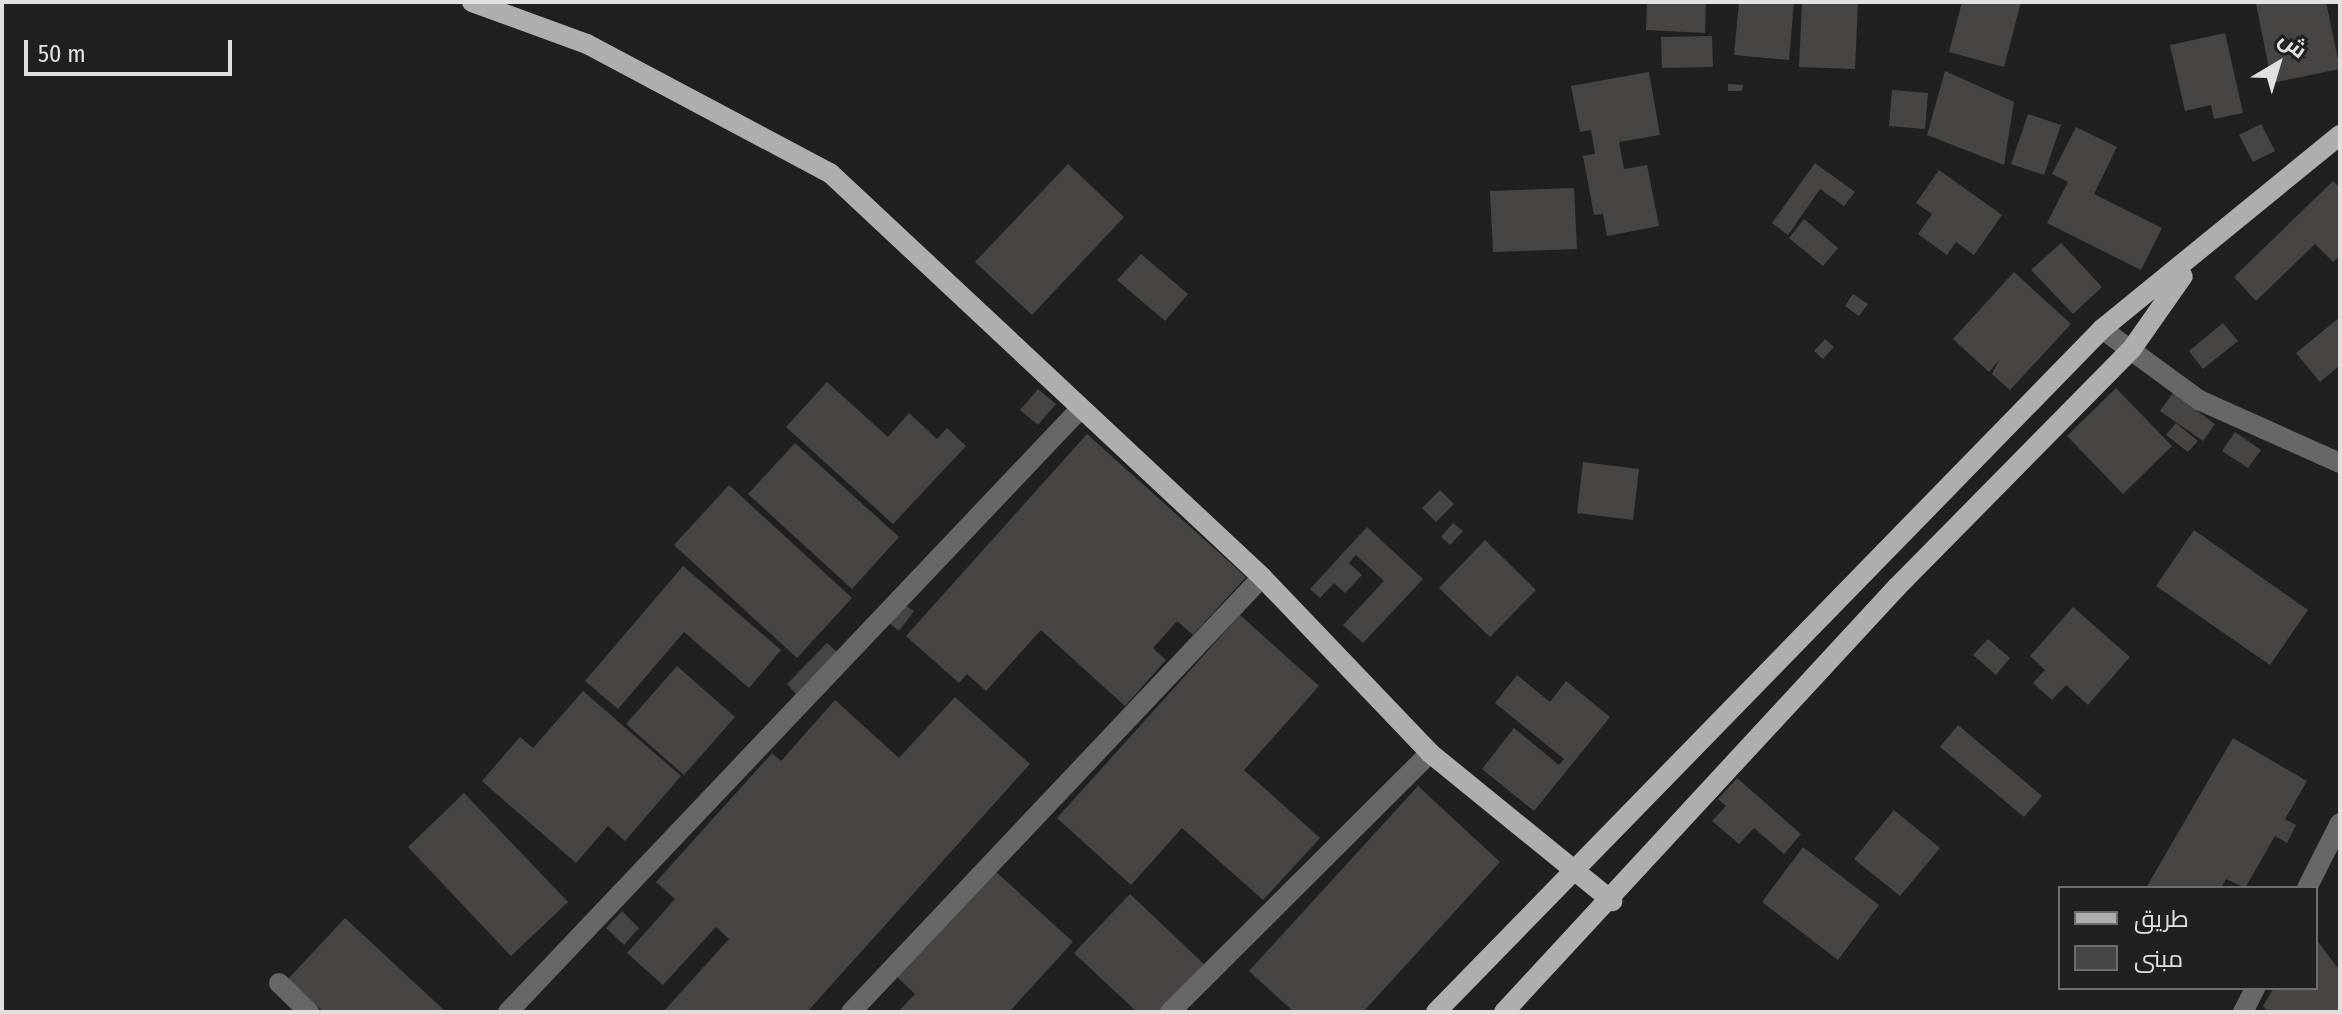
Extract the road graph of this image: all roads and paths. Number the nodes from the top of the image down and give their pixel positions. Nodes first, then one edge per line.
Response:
1 (472, 2) edge
2 (2340, 135) edge
3 (2194, 260) junction
4 (2102, 329) junction
5 (2131, 350) junction
6 (1080, 409) junction
7 (2340, 463) edge
8 (1871, 566) junction
9 (1262, 577) junction
10 (1897, 587) junction
11 (1430, 753) junction
12 (2340, 823) edge
13 (1569, 874) junction
14 (2308, 886) edge
15 (1612, 901) junction
16 (279, 983) dead end
17 (2254, 990) edge
18 (309, 1012) edge
19 (508, 1012) edge
20 (851, 1012) edge
21 (1170, 1012) edge
22 (1436, 1012) edge
23 (1504, 1012) edge
24 (2243, 1012) edge

1 - 6 main road
2 - 3 main road
3 - 4 main road
3 - 5 main road
4 - 5 street
4 - 8 main road
5 - 7 street
5 - 10 main road
6 - 9 main road
6 - 19 street
8 - 10 main road
8 - 13 main road
9 - 11 main road
9 - 20 street
10 - 15 main road
11 - 13 main road
11 - 21 street
12 - 14 street
13 - 15 main road
13 - 22 main road
15 - 23 main road
16 - 18 street
17 - 24 street

